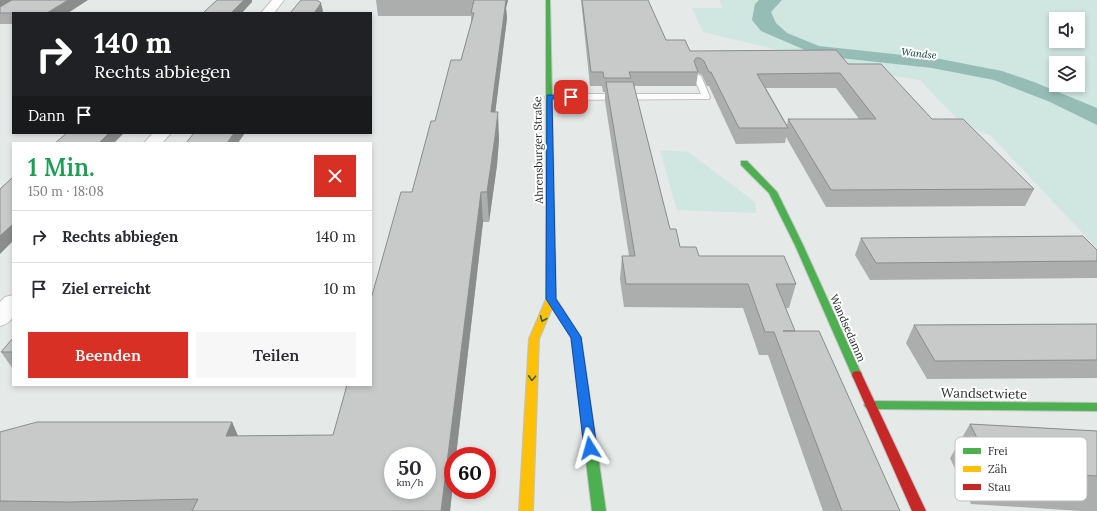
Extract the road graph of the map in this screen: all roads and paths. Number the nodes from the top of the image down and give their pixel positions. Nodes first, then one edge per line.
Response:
1 (278, 0) edge
2 (548, 0) edge
3 (268, 12) edge
4 (697, 76) edge
5 (549, 97) junction
6 (161, 134) edge
7 (154, 142) edge
8 (744, 163) dead end
9 (551, 299) junction
10 (12, 304) edge
11 (0, 318) edge
12 (870, 405) junction
13 (1097, 407) edge
14 (526, 511) edge
15 (599, 511) edge
16 (919, 511) edge

1 - 3 street
2 - 5 main road, Ahrensburger Straße
4 - 5 lane
5 - 9 main road, Ahrensburger Straße
6 - 7 street
8 - 12 main road, Wandsedamm
9 -> 14 main road, Ahrensburger Straße
9 - 15 main road
10 - 11 street
12 - 13 main road, Wandsetwiete
12 - 16 main road, Wandsedamm

